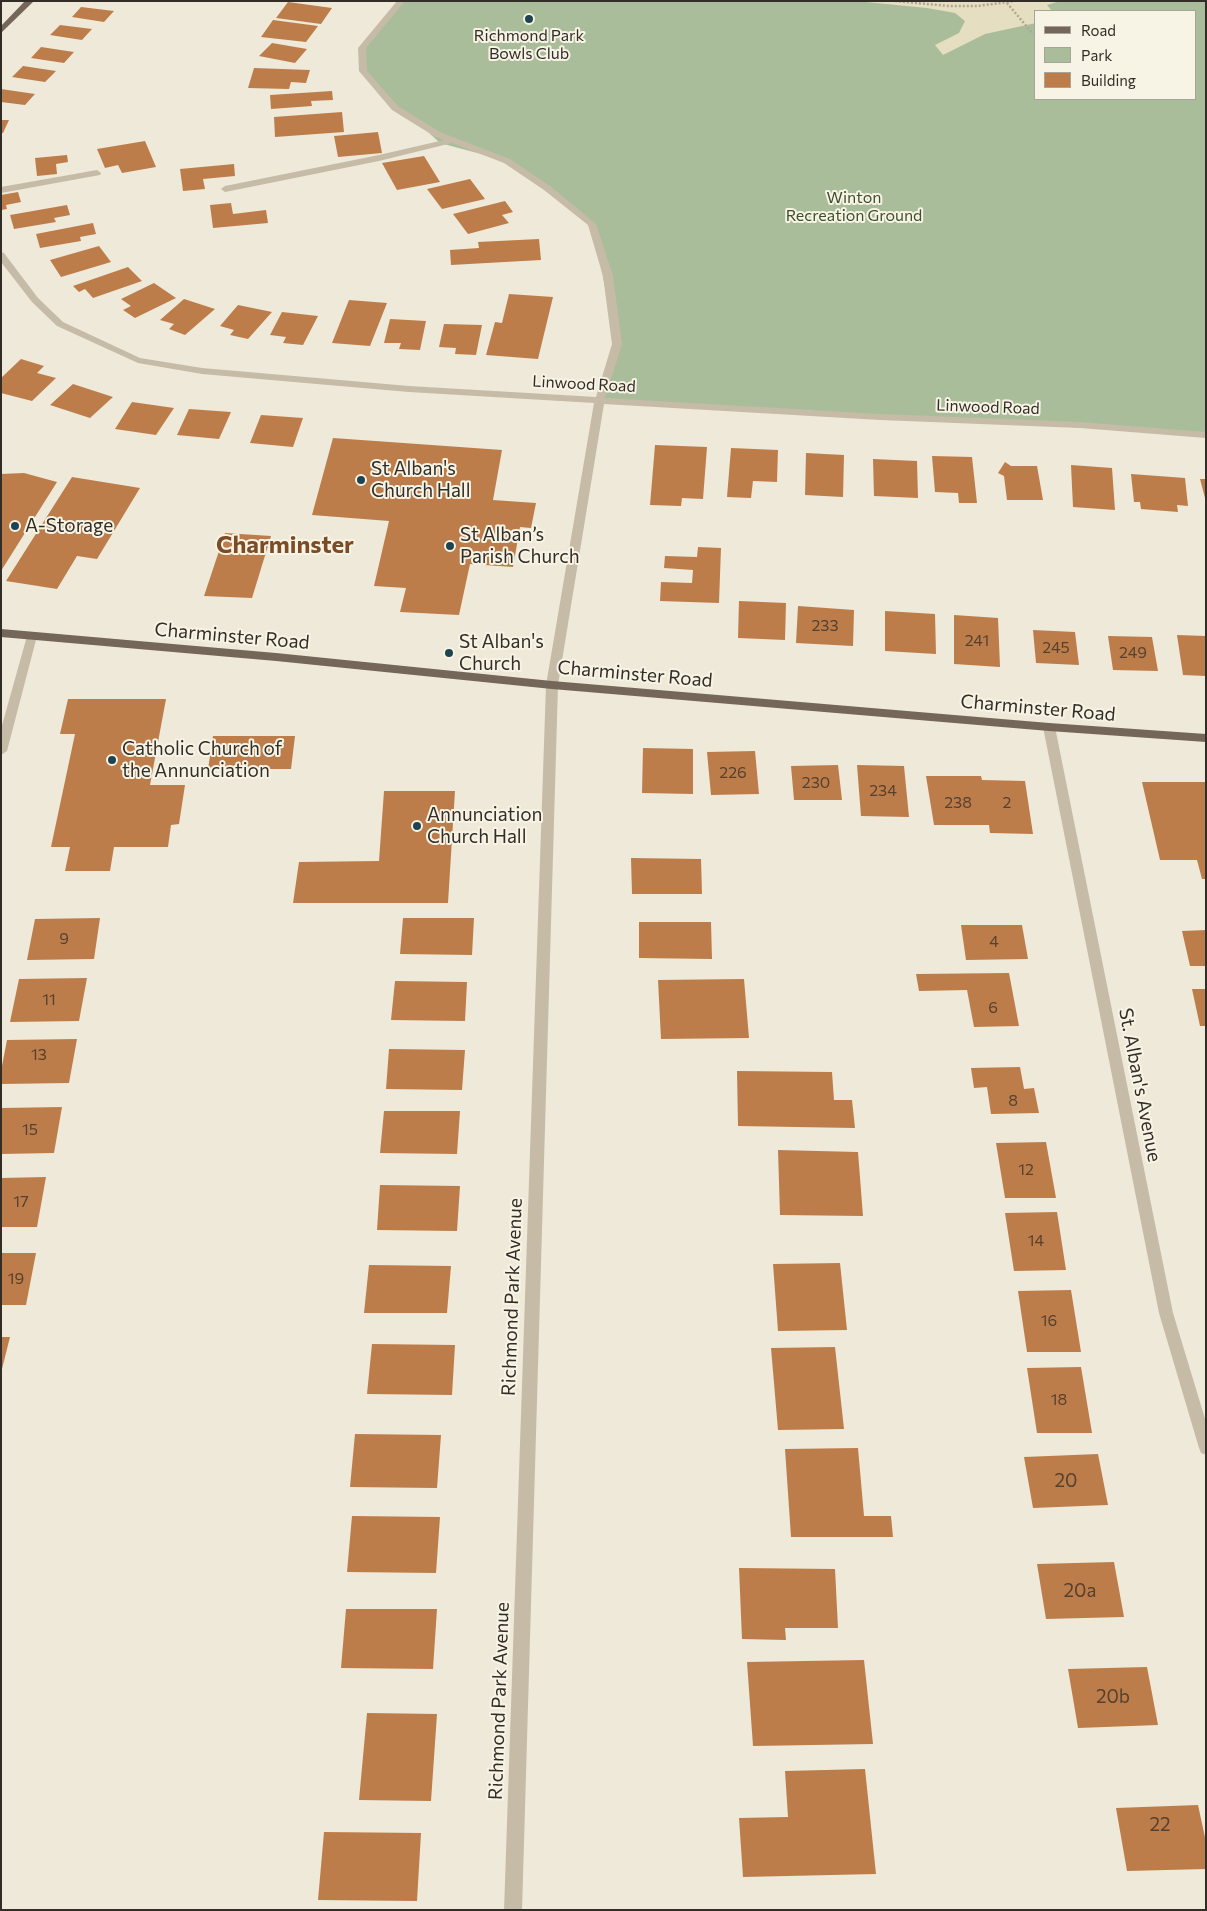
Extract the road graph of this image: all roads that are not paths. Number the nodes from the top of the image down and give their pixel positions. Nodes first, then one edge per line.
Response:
1 (30, 1) edge
2 (401, 1) edge
3 (1, 31) edge
4 (453, 140) junction
5 (97, 173) dead end
6 (225, 189) dead end
7 (1, 190) edge
8 (1, 256) edge
9 (600, 399) junction
10 (1206, 435) edge
11 (1, 633) edge
12 (32, 636) junction
13 (552, 685) junction
14 (1049, 727) junction
15 (1206, 738) edge
16 (1, 751) edge
17 (1206, 1448) edge
18 (513, 1910) edge

1 - 3 main road
2 - 4 street, Richmond Park Avenue
4 - 6 street
4 - 9 street, Richmond Park Avenue
5 - 7 street
8 - 9 street, Linwood Road
9 - 10 street, Linwood Road
9 - 13 street, Richmond Park Avenue
11 - 12 main road, Charminster Road
12 - 13 main road, Charminster Road
12 - 16 street
13 - 14 main road, Charminster Road
13 - 18 street, Richmond Park Avenue
14 - 15 main road, Charminster Road
14 - 17 street, St. Alban's Avenue

